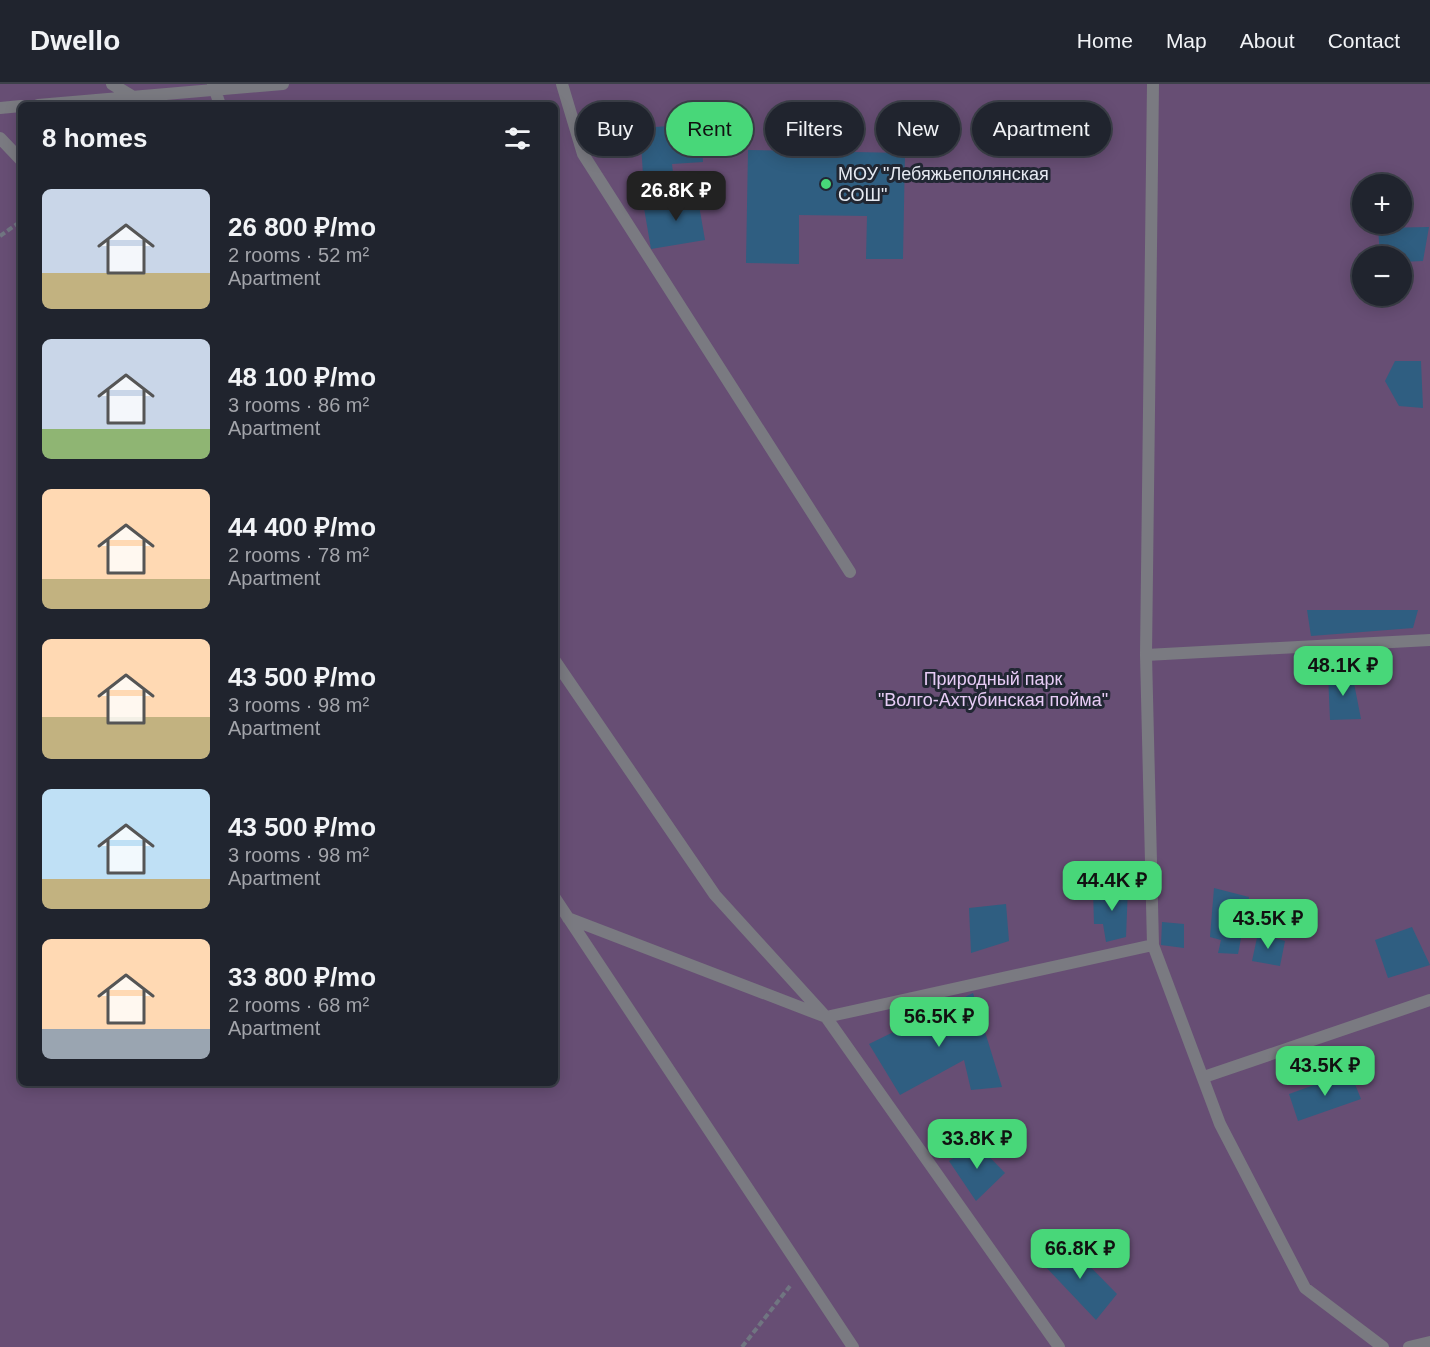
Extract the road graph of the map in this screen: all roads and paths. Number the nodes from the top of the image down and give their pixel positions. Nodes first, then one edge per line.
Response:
1 (112, 84) edge
2 (283, 84) edge
3 (562, 84) edge
4 (1153, 84) edge
5 (213, 87) edge
6 (135, 98) junction
7 (80, 102) edge
8 (219, 102) edge
9 (18, 106) edge
10 (0, 108) edge
11 (0, 138) edge
12 (18, 157) edge
13 (18, 223) edge
14 (0, 236) edge
15 (850, 572) dead end
16 (1430, 640) edge
17 (1146, 655) junction
18 (558, 665) edge
19 (558, 903) edge
20 (568, 918) junction
21 (1153, 945) junction
22 (1430, 1000) edge
23 (825, 1017) junction
24 (1204, 1077) junction
25 (802, 1270) junction
26 (1430, 1342) edge
27 (742, 1347) edge
28 (853, 1347) edge
29 (1059, 1347) edge
30 (1383, 1347) edge
31 (1408, 1347) edge

1 - 6 street
2 - 5 street
3 - 15 street
4 - 17 street
5 - 6 street
5 - 8 street
6 - 7 street
9 - 10 street
11 - 12 street
13 - 14 path
16 - 17 street
17 - 21 street
18 - 23 street
19 - 20 street
20 - 23 street
20 - 25 street
21 - 23 street
21 - 24 street
22 - 24 street
23 - 29 street
24 - 30 street
25 - 27 path
25 - 28 street
26 - 31 street

